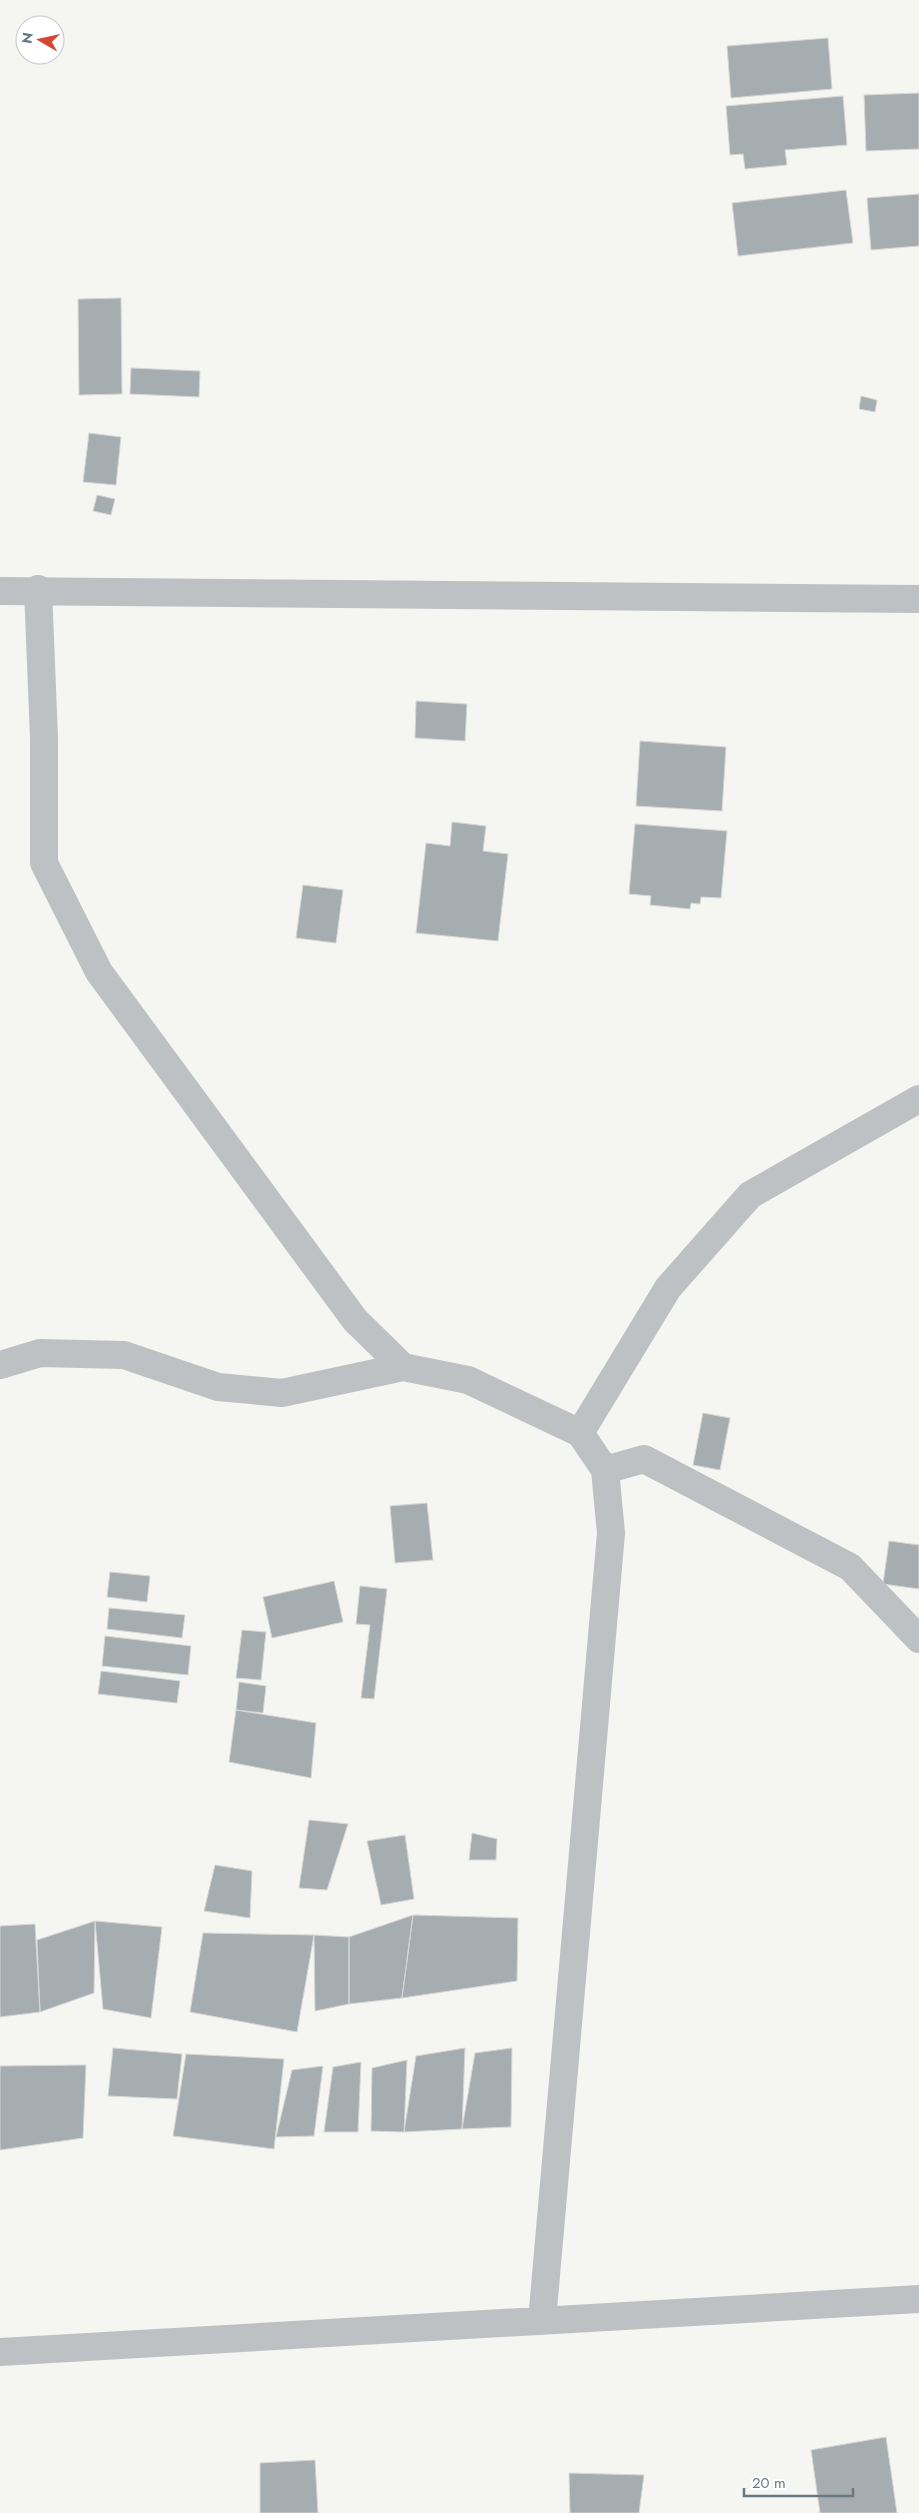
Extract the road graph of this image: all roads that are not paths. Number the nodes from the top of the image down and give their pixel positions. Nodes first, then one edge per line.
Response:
1 (38, 589) junction
2 (0, 590) edge
3 (919, 599) edge
4 (919, 1099) edge
5 (0, 1365) edge
6 (402, 1367) junction
7 (580, 1433) junction
8 (605, 1470) junction
9 (919, 1639) edge
10 (919, 2299) edge
11 (542, 2321) junction
12 (0, 2352) edge

1 - 2 street
1 - 3 street
1 - 6 street
4 - 7 street
5 - 6 street
6 - 7 street
7 - 8 street
8 - 9 street
8 - 11 street
10 - 11 street
11 - 12 street

